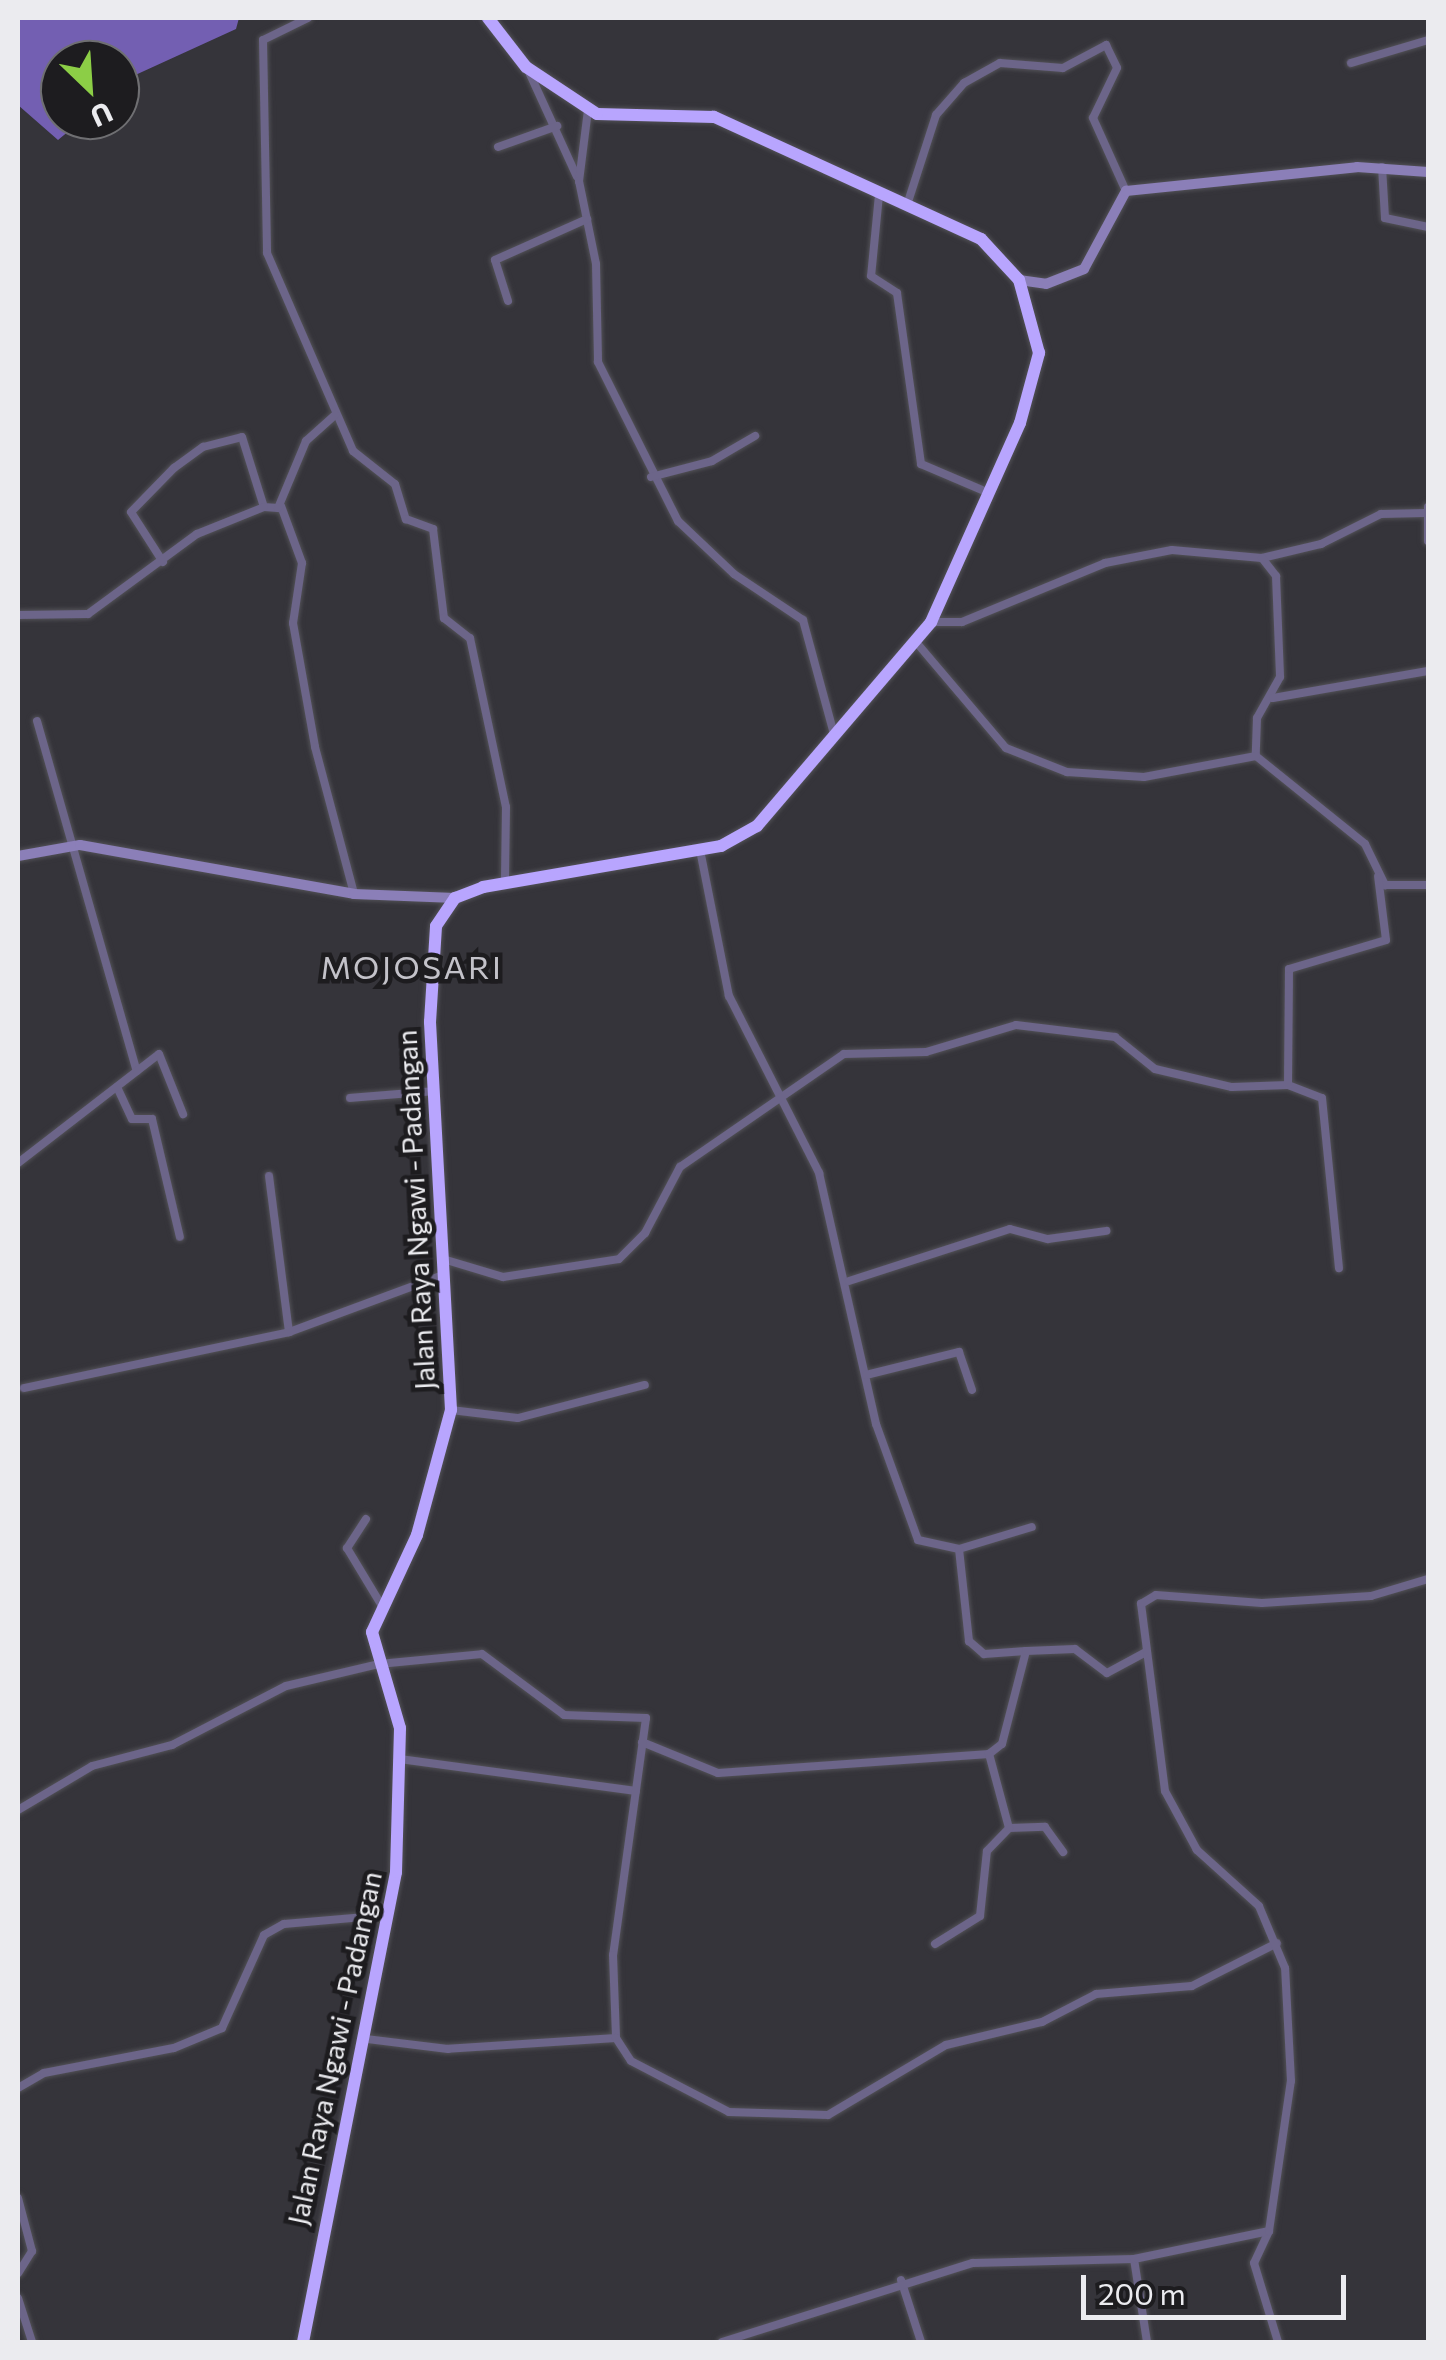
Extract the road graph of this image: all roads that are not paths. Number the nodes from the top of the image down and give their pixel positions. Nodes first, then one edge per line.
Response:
1 (308, 18) edge
2 (488, 18) edge
3 (1428, 40) edge
4 (1351, 62) dead end
5 (526, 68) junction
6 (588, 110) junction
7 (557, 126) junction
8 (498, 147) dead end
9 (1382, 168) junction
10 (1428, 172) edge
11 (579, 181) junction
12 (1126, 191) junction
13 (879, 196) junction
14 (906, 206) junction
15 (586, 219) junction
16 (1428, 227) edge
17 (1018, 280) junction
18 (508, 301) dead end
19 (336, 416) junction
20 (755, 436) dead end
21 (651, 478) junction
22 (989, 493) junction
23 (282, 506) junction
24 (264, 508) junction
25 (1427, 510) edge
26 (1428, 541) edge
27 (1262, 558) junction
28 (162, 562) junction
29 (18, 615) edge
30 (931, 622) junction
31 (916, 642) junction
32 (1428, 672) edge
33 (1273, 698) junction
34 (37, 721) dead end
35 (835, 738) junction
36 (1256, 756) junction
37 (71, 845) junction
38 (700, 850) junction
39 (18, 856) edge
40 (1378, 876) junction
41 (505, 882) junction
42 (1428, 885) edge
43 (354, 894) junction
44 (455, 898) junction
45 (137, 1071) junction
46 (1288, 1085) junction
47 (117, 1087) junction
48 (435, 1091) junction
49 (350, 1098) dead end
50 (786, 1098) junction
51 (183, 1114) dead end
52 (18, 1163) edge
53 (268, 1176) dead end
54 (1106, 1231) dead end
55 (180, 1237) dead end
56 (439, 1257) junction
57 (1339, 1268) dead end
58 (440, 1276) junction
59 (849, 1281) junction
60 (289, 1332) junction
61 (866, 1375) junction
62 (645, 1385) dead end
63 (24, 1388) dead end
64 (972, 1390) dead end
65 (450, 1410) junction
66 (366, 1519) dead end
67 (1032, 1527) dead end
68 (959, 1549) junction
69 (1428, 1579) edge
70 (382, 1606) junction
71 (1026, 1651) junction
72 (1146, 1652) junction
73 (379, 1664) junction
74 (642, 1742) junction
75 (989, 1754) junction
76 (400, 1759) junction
77 (636, 1791) junction
78 (18, 1810) edge
79 (1008, 1828) junction
80 (1063, 1852) dead end
81 (386, 1915) junction
82 (1277, 1943) junction
83 (934, 1944) dead end
84 (616, 2038) junction
85 (366, 2039) junction
86 (18, 2088) edge
87 (18, 2198) edge
88 (1269, 2231) junction
89 (1134, 2259) junction
90 (18, 2273) edge
91 (901, 2280) junction
92 (18, 2298) edge
93 (32, 2342) edge
94 (304, 2342) edge
95 (722, 2342) edge
96 (921, 2342) edge
97 (1147, 2342) edge
98 (1278, 2342) edge

1 - 19 street
2 - 5 highway
3 - 4 street
5 - 6 highway
5 - 7 street
6 - 11 street
6 - 13 highway
7 - 8 street
7 - 11 street
9 - 10 street
9 - 12 street
9 - 16 street
11 - 15 street
12 - 14 street
12 - 17 street
13 - 14 highway
13 - 22 street
14 - 17 highway
15 - 18 street
15 - 21 street
17 - 22 highway
19 - 23 street
19 - 41 street
20 - 21 street
21 - 35 street
22 - 30 highway
23 - 24 street
23 - 43 street
24 - 28 street
24 - 28 street
25 - 26 street
25 - 27 street
27 - 30 street
27 - 33 street
28 - 29 street
30 - 31 highway
31 - 35 highway
31 - 36 street
32 - 33 street
33 - 36 street
34 - 37 street
35 - 38 highway
36 - 40 street
37 - 39 street
37 - 43 street
37 - 45 street
38 - 41 highway
38 - 50 street
40 - 42 street
40 - 46 street
41 - 44 highway
43 - 44 street
44 - 48 highway, Jalan Raya Ngawi - Padangan
45 - 47 street
45 - 51 street
46 - 50 street
46 - 57 street
47 - 52 street
47 - 55 street
48 - 49 street
48 - 56 highway, Jalan Raya Ngawi - Padangan
50 - 56 street
50 - 59 street
53 - 60 street
54 - 59 street
56 - 58 highway, Jalan Raya Ngawi - Padangan
58 - 60 street
58 - 65 highway, Jalan Raya Ngawi - Padangan
59 - 61 street
60 - 63 street
61 - 64 street
61 - 68 street
62 - 65 street
65 - 70 highway, Jalan Raya Ngawi - Padangan
66 - 70 street
67 - 68 street
68 - 71 street
69 - 72 street
70 - 73 highway, Jalan Raya Ngawi - Padangan
71 - 72 street
71 - 75 street
72 - 82 street
73 - 74 street
73 - 76 highway, Jalan Raya Ngawi - Padangan
73 - 78 street
74 - 75 street
74 - 77 street
75 - 79 street
76 - 77 street
76 - 81 highway, Jalan Raya Ngawi - Padangan
77 - 84 street
79 - 80 street
79 - 83 street
81 - 85 highway, Jalan Raya Ngawi - Padangan
81 - 86 street
82 - 84 street
82 - 88 street
84 - 85 street
85 - 94 highway, Jalan Raya Ngawi - Padangan
87 - 90 street
88 - 89 street
88 - 98 street
89 - 91 street
89 - 97 street
91 - 95 street
91 - 96 street
92 - 93 street

